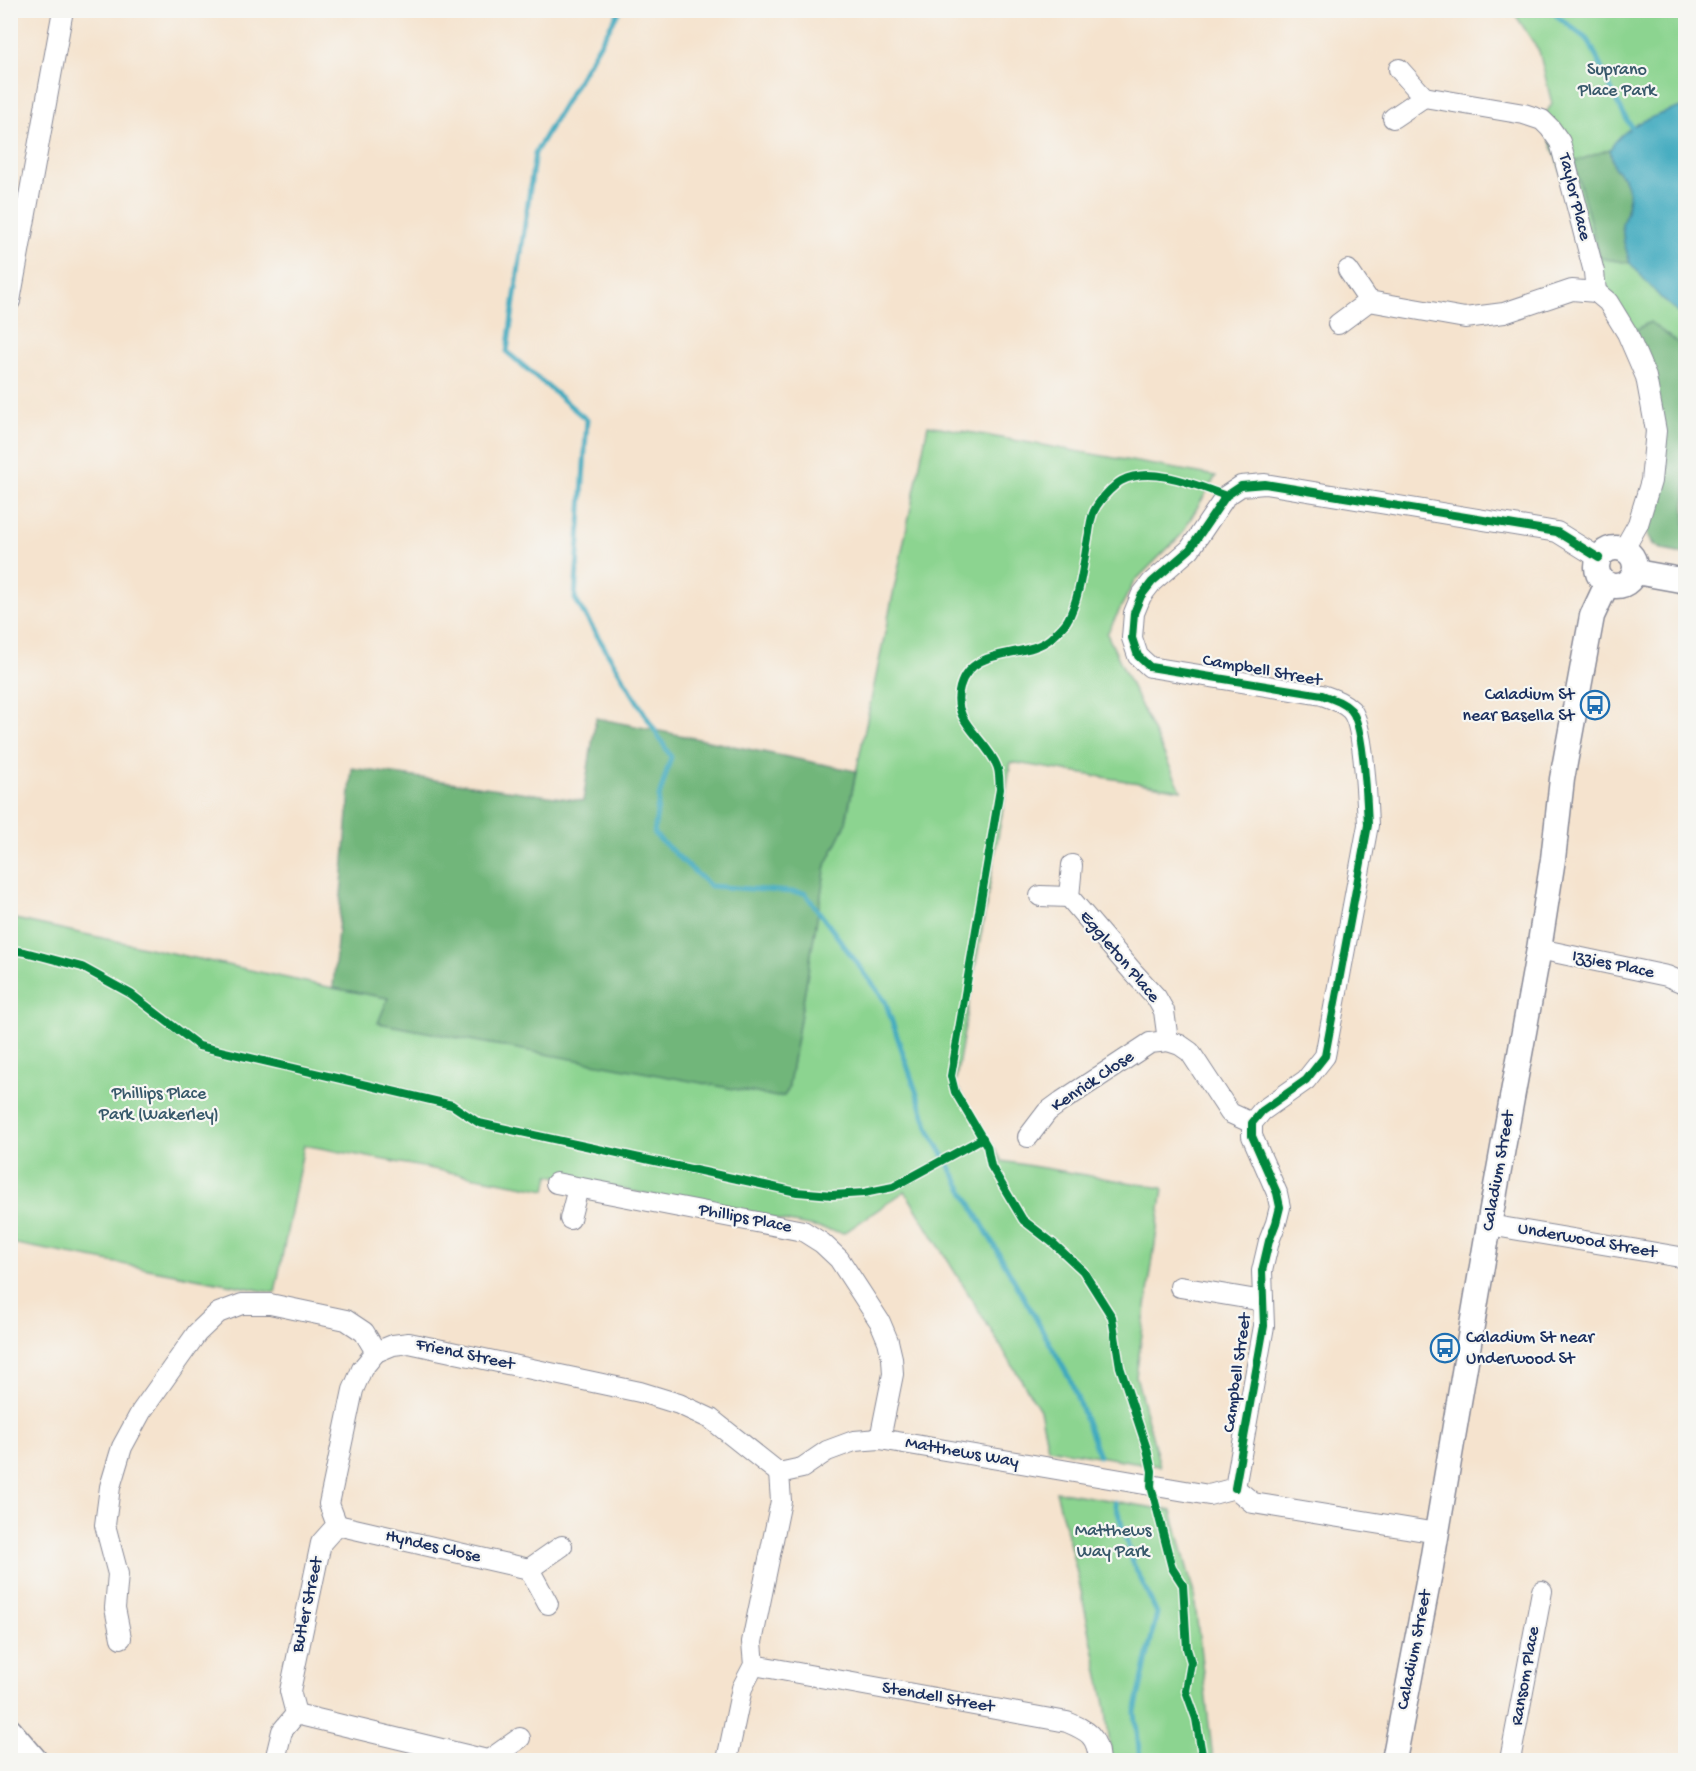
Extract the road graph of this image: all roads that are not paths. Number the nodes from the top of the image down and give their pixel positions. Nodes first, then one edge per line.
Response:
1 (63, 10) edge
2 (1399, 69) dead end
3 (1424, 97) junction
4 (1393, 118) dead end
5 (1348, 270) dead end
6 (1596, 292) junction
7 (10, 301) edge
8 (1369, 301) junction
9 (1338, 324) dead end
10 (1624, 549) junction
11 (1599, 558) junction
12 (1636, 572) junction
13 (1686, 581) edge
14 (1607, 584) junction
15 (1072, 865) dead end
16 (1040, 896) dead end
17 (1069, 897) junction
18 (1539, 949) junction
19 (1686, 984) edge
20 (1168, 1041) junction
21 (1252, 1123) junction
22 (1028, 1137) dead end
23 (556, 1183) dead end
24 (578, 1188) junction
25 (570, 1219) dead end
26 (1489, 1225) junction
27 (1686, 1258) edge
28 (1180, 1287) dead end
29 (1263, 1301) junction
30 (376, 1352) junction
31 (880, 1439) junction
32 (779, 1473) junction
33 (1235, 1488) junction
34 (337, 1525) junction
35 (1437, 1533) junction
36 (562, 1546) dead end
37 (529, 1569) junction
38 (1542, 1591) dead end
39 (548, 1604) dead end
40 (121, 1638) dead end
41 (754, 1665) junction
42 (296, 1714) junction
43 (10, 1731) edge
44 (520, 1738) dead end
45 (35, 1761) edge
46 (275, 1761) edge
47 (488, 1761) edge
48 (727, 1761) edge
49 (1099, 1761) edge
50 (1394, 1761) edge
51 (1510, 1761) edge

1 - 7 street
2 - 3 street
3 - 4 street
3 - 6 street, Taylor Place
5 - 8 street
6 - 8 street
6 - 10 street
8 - 9 street
10 - 11 street
10 - 12 street
11 - 14 street
11 - 21 street, Campbell Street
12 - 13 street
12 - 14 street
14 - 18 street, Caladium Street
15 - 17 street, Eggleton Place
16 - 17 street, Eggleton Place
17 - 20 street, Eggleton Place
18 - 19 street, Izzies Place
18 - 26 street, Caladium Street
20 - 21 street
20 - 22 street, Kenrick Close
21 - 29 street, Campbell Street
23 - 24 street, Phillips Place
24 - 25 street
24 - 31 street, Phillips Place
26 - 27 street, Underwood Street
26 - 35 street, Caladium Street
28 - 29 street
29 - 33 street, Campbell Street
30 - 32 street, Friend Street
30 - 34 street
30 - 40 street
31 - 32 street, Matthews Way
31 - 33 street, Matthews Way
32 - 41 street
33 - 35 street
34 - 37 street, Hyndes Close
34 - 42 street, Butler Street
35 - 50 street, Caladium Street
36 - 37 street
37 - 39 street
38 - 51 street, Ransom Place
41 - 48 street
41 - 49 street, Stendell Street
42 - 46 street
42 - 47 street
43 - 45 street
44 - 47 street

